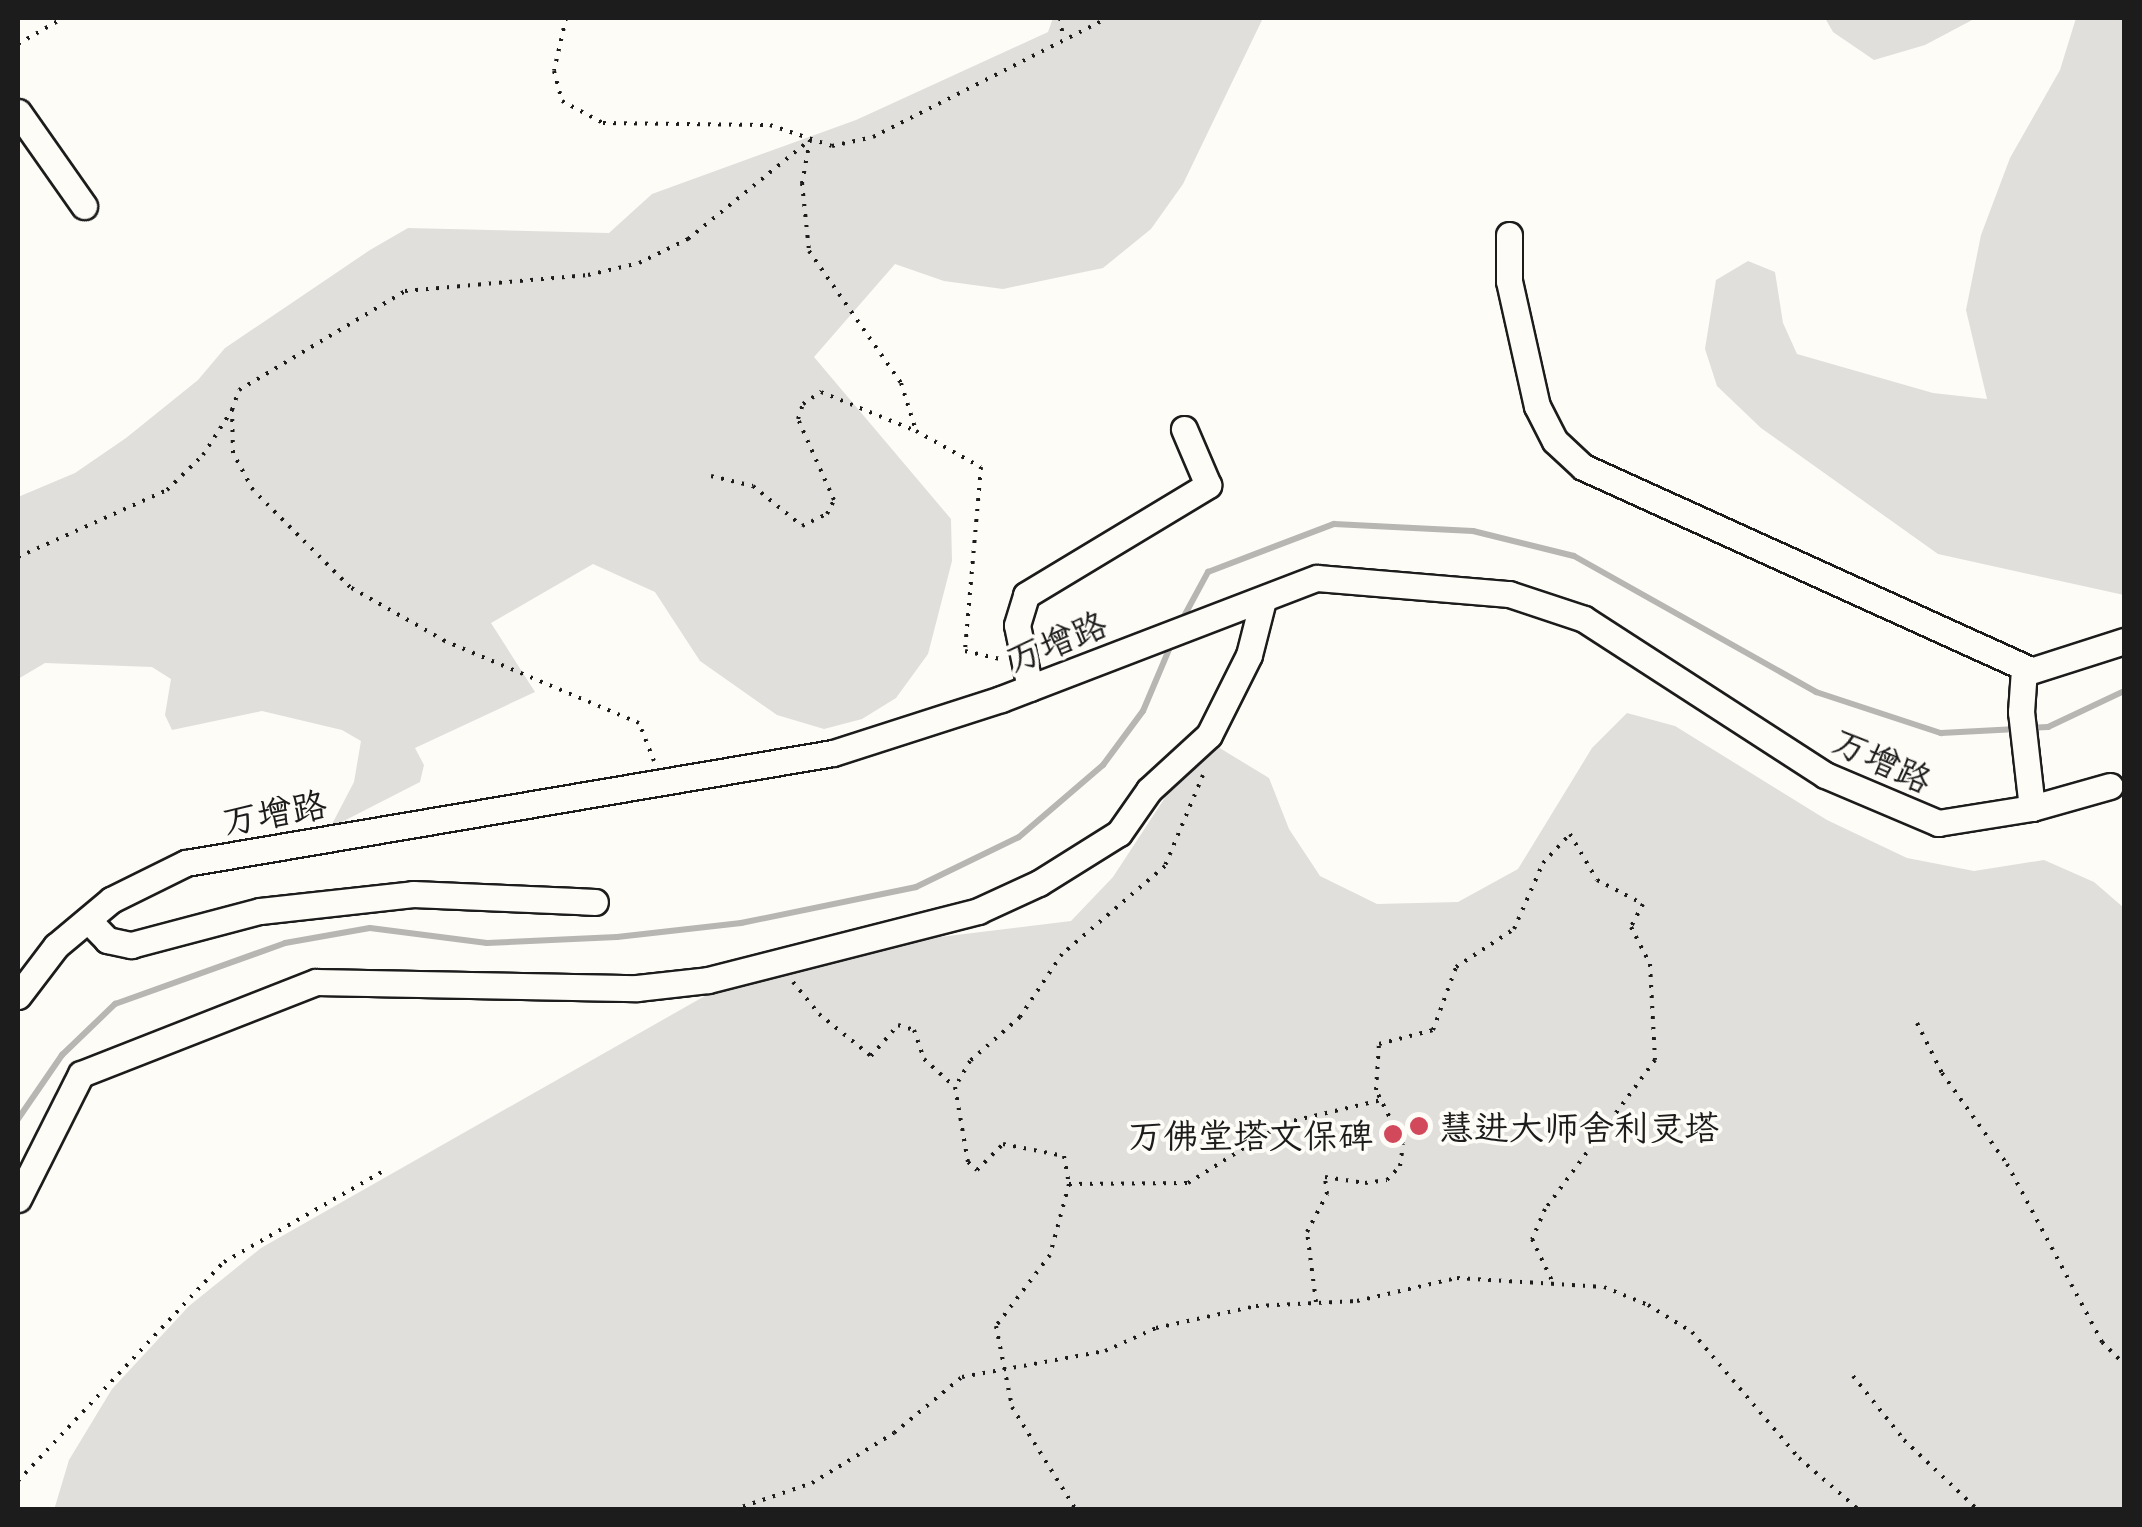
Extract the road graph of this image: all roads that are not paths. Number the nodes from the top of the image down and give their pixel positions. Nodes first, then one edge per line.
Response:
1 (18, 112) edge
2 (84, 206) dead end
3 (1509, 235) dead end
4 (1184, 429) dead end
5 (1263, 600) junction
6 (2124, 641) edge
7 (2029, 669) junction
8 (1030, 688) junction
9 (2110, 786) dead end
10 (2032, 808) junction
11 (595, 902) dead end
12 (88, 920) junction
13 (18, 996) edge
14 (18, 1199) edge

1 - 2 street
3 - 7 street
4 - 8 street
5 - 8 street, 万增路
5 - 10 street, 万增路
5 - 14 street
6 - 7 street
7 - 10 street
8 - 12 street, 万增路
9 - 10 street, 万增路
11 - 12 street
12 - 13 street, 万增路

